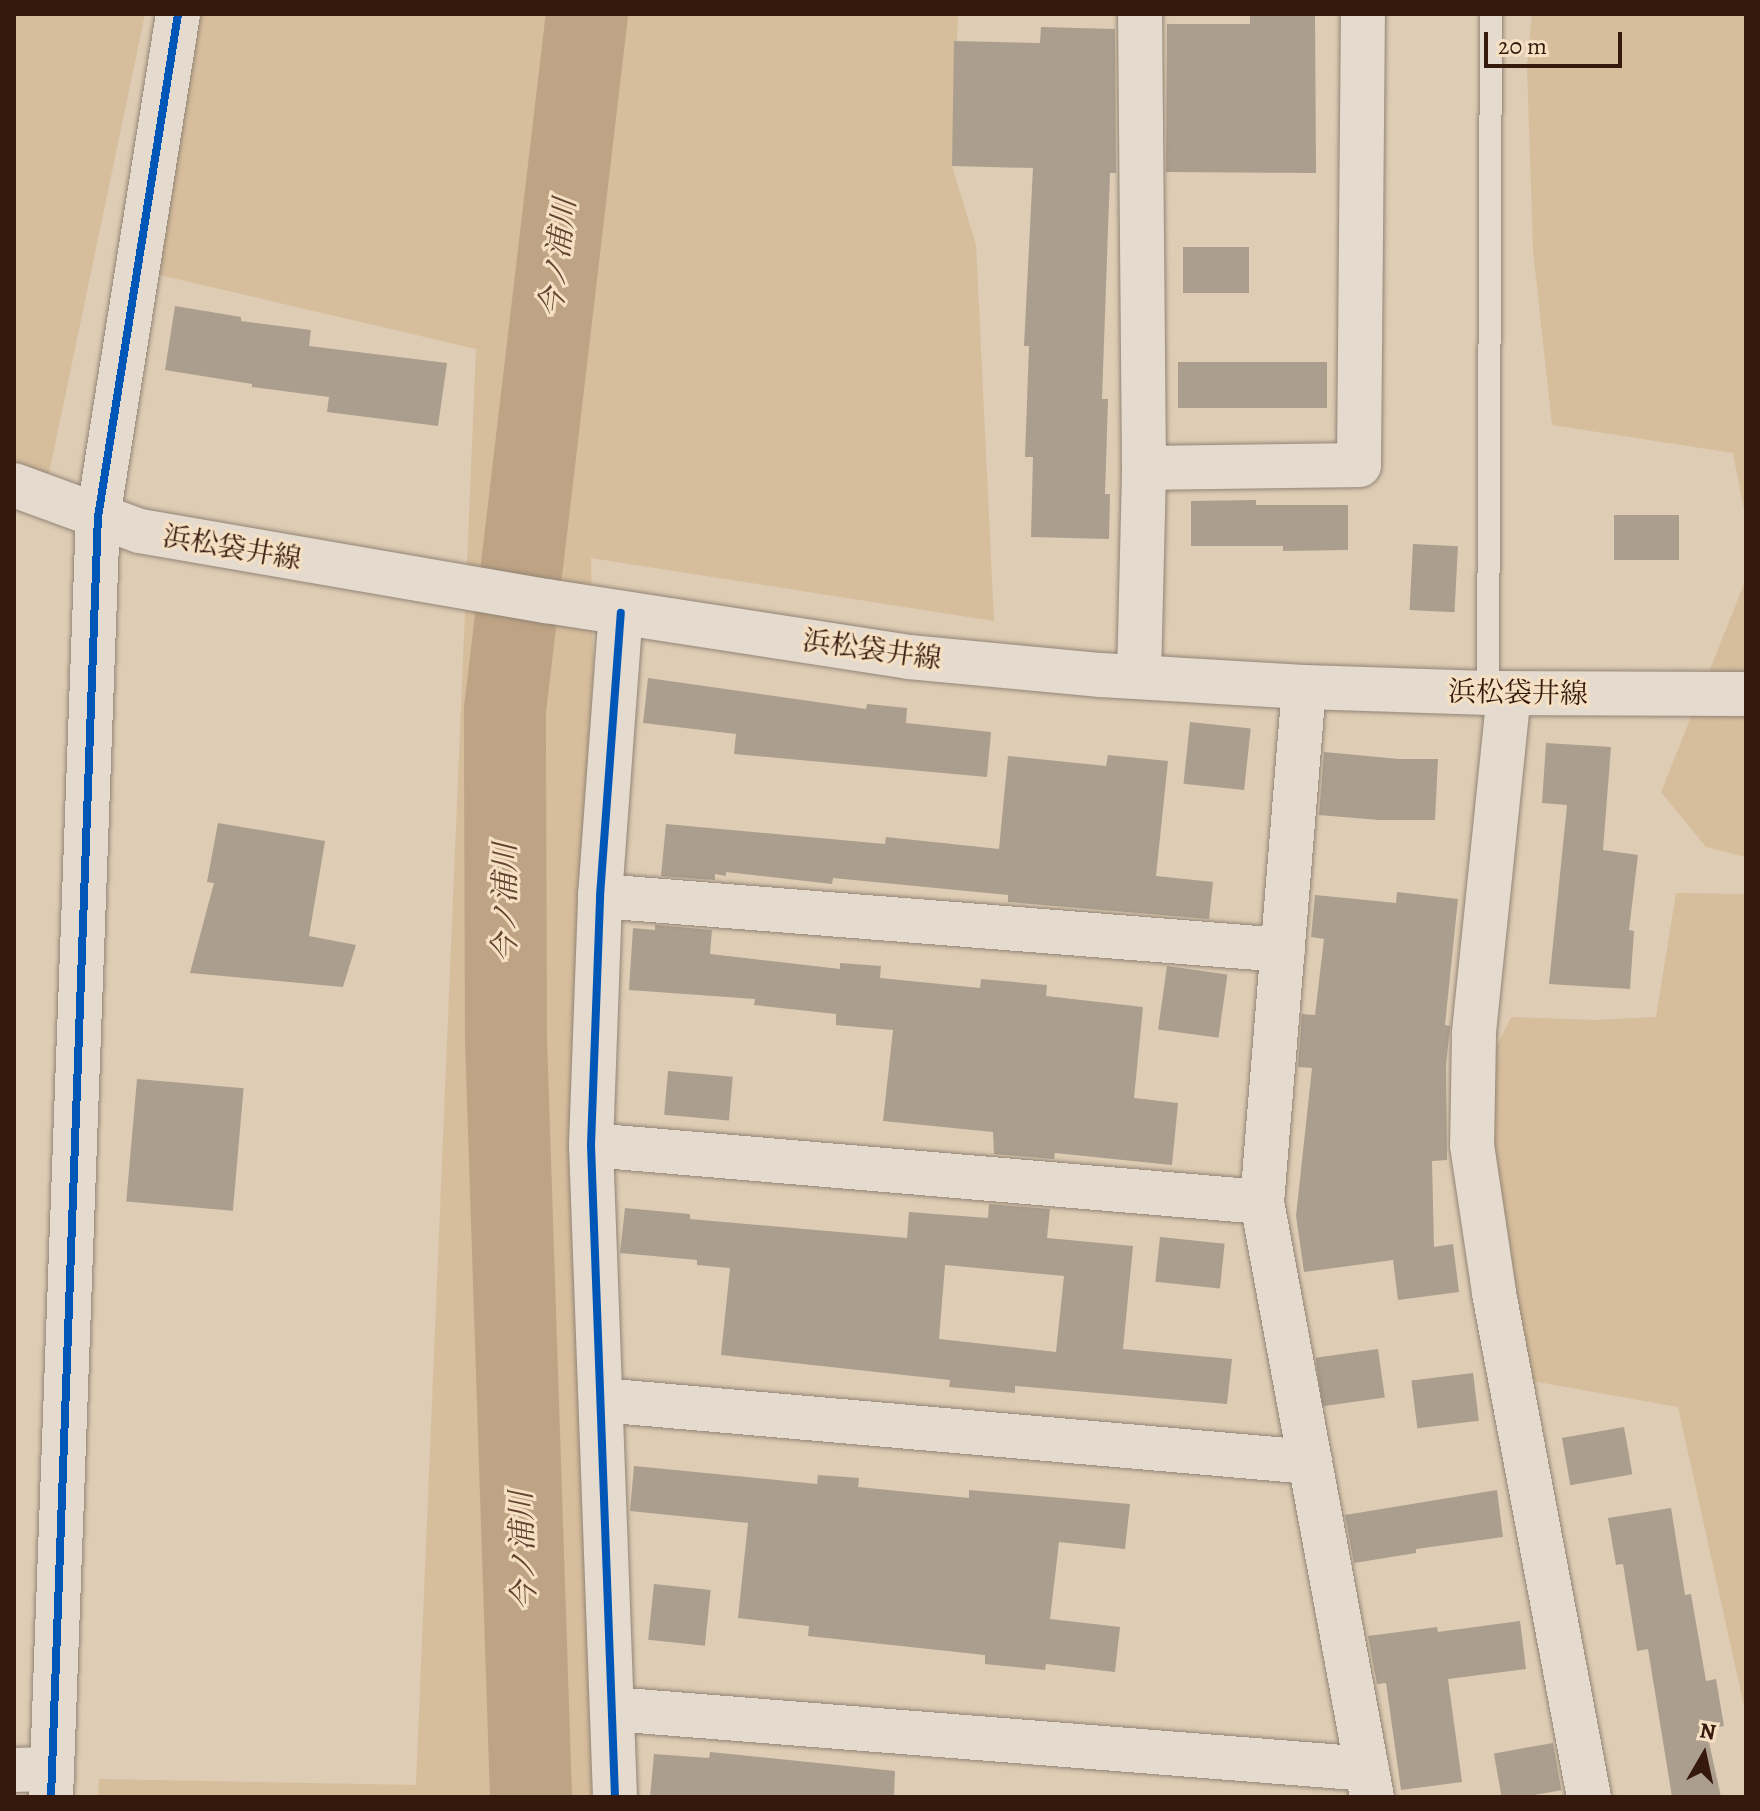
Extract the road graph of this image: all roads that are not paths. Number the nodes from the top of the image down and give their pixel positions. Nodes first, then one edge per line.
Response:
1 (178, 14) edge
2 (1140, 14) edge
3 (1363, 14) edge
4 (1491, 14) edge
5 (1144, 468) junction
6 (14, 485) edge
7 (98, 517) junction
8 (621, 613) junction
9 (1139, 677) junction
10 (1304, 687) junction
11 (1498, 693) junction
12 (1746, 694) edge
13 (600, 896) junction
14 (1283, 950) junction
15 (591, 1145) junction
16 (1262, 1202) junction
17 (601, 1400) junction
18 (1310, 1462) junction
19 (612, 1709) junction
20 (39, 1779) edge
21 (1369, 1783) edge
22 (615, 1797) edge
23 (1589, 1797) edge

1 - 7 street
2 - 5 street
3 - 5 street
4 - 11 lane
5 - 9 street
6 - 7 street, 浜松袋井線
7 - 8 street, 浜松袋井線
7 - 20 street
8 - 9 street, 浜松袋井線
8 - 13 street
9 - 10 street, 浜松袋井線
10 - 11 street, 浜松袋井線
10 - 14 street
11 - 12 street, 浜松袋井線
11 - 23 street
13 - 14 street
13 - 15 street
14 - 16 street
15 - 16 street
15 - 17 street
16 - 18 street
17 - 18 street
17 - 19 street
18 - 21 street
19 - 21 street
19 - 22 street

